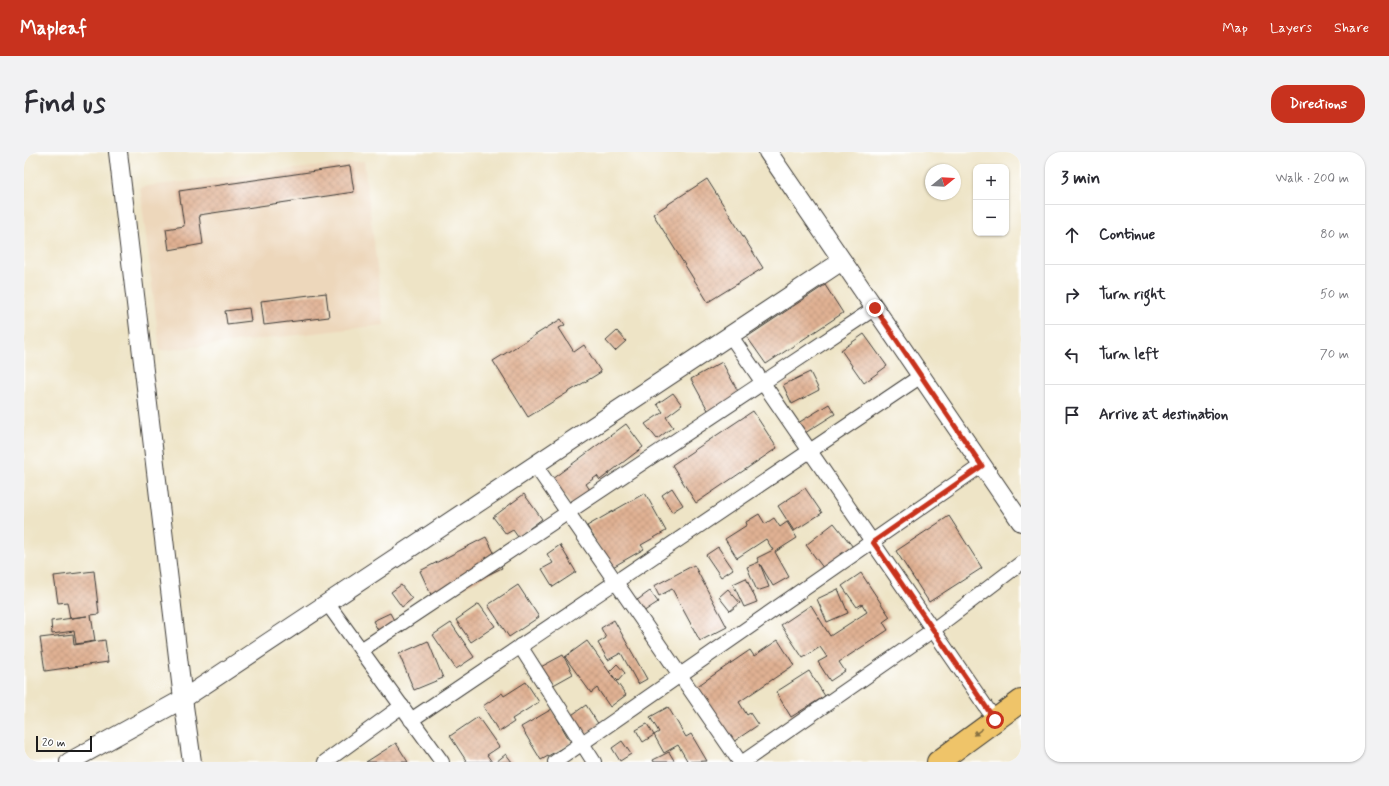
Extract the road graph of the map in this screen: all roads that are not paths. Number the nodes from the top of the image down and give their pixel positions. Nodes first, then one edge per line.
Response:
1 (118, 152) edge
2 (768, 152) edge
3 (842, 261) junction
4 (875, 308) junction
5 (730, 335) junction
6 (921, 376) junction
7 (763, 382) junction
8 (810, 451) junction
9 (535, 465) junction
10 (982, 466) junction
11 (567, 512) junction
12 (1021, 522) edge
13 (873, 542) junction
14 (1021, 563) edge
15 (615, 582) junction
16 (327, 603) junction
17 (933, 630) junction
18 (520, 646) junction
19 (361, 650) junction
20 (680, 675) junction
21 (183, 699) junction
22 (1021, 701) edge
23 (402, 706) junction
24 (411, 720) junction
25 (995, 720) junction
26 (581, 743) junction
27 (68, 762) edge
28 (192, 762) edge
29 (325, 762) edge
30 (442, 762) edge
31 (554, 762) edge
32 (594, 762) edge
33 (742, 762) edge
34 (938, 762) edge

1 - 21 street
2 - 3 street
3 - 4 street
3 - 5 street
4 - 6 street
4 - 7 street
5 - 7 street
5 - 9 street
6 - 8 street
6 - 10 street
7 - 8 street
7 - 11 street
8 - 13 street
8 - 15 street
9 - 11 street
9 - 16 street
10 - 12 street
10 - 13 street
11 - 15 street
11 - 19 street
13 - 17 street
13 - 20 street
14 - 17 street
15 - 18 street
15 - 20 street
16 - 19 street
16 - 21 street
17 - 25 street
17 - 33 street
18 - 24 street
18 - 26 street
19 - 23 street
20 - 26 street
20 - 33 street
21 - 27 street
21 - 28 street
22 - 25 main road
23 - 24 street
23 - 29 street
24 - 30 street
25 -> 34 main road
26 - 31 street
26 - 32 street

